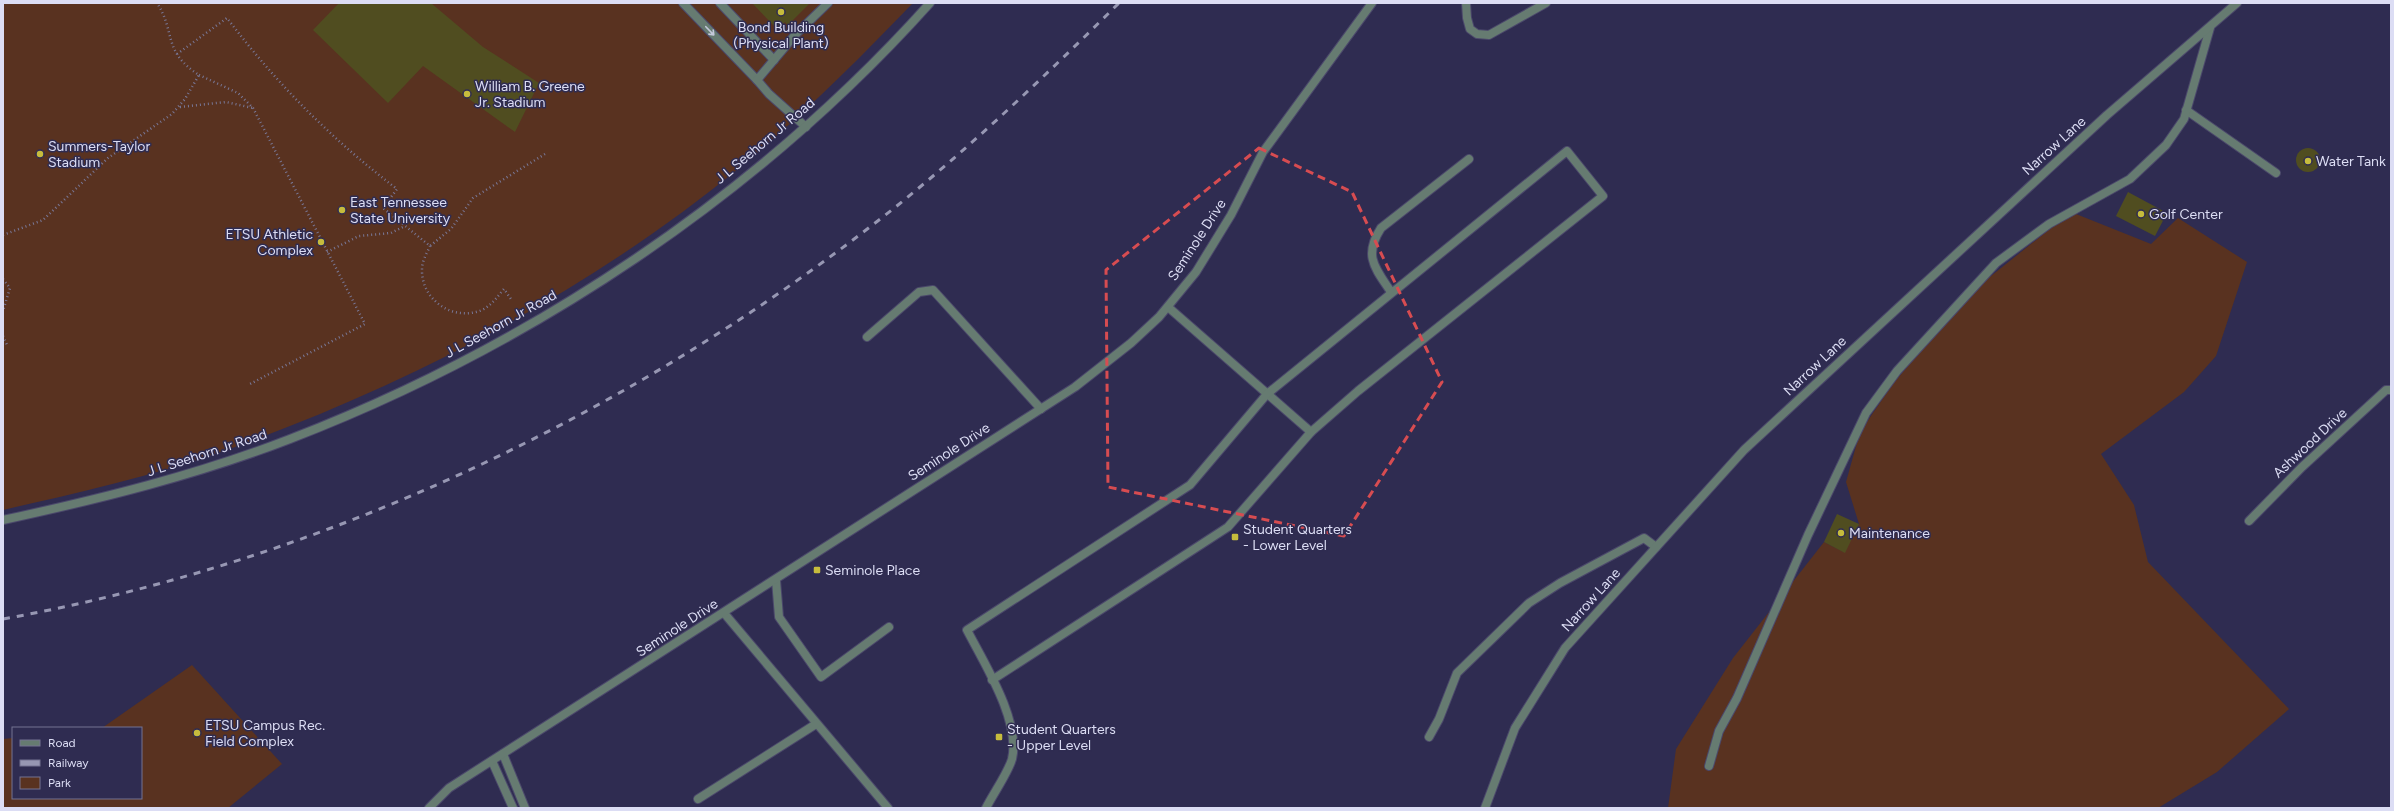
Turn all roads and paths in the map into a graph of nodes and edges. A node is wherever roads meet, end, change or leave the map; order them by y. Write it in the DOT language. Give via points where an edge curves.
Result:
graph roads {
  1 [pos="158,3"];
  2 [pos="683,3"];
  3 [pos="720,3"];
  4 [pos="828,3"];
  5 [pos="930,3"];
  6 [pos="1372,3"];
  7 [pos="1466,3"];
  8 [pos="1546,3"];
  9 [pos="2237,3"];
  10 [pos="2210,28"];
  11 [pos="177,54"];
  12 [pos="774,60"];
  13 [pos="199,75"];
  14 [pos="757,80"];
  15 [pos="179,107"];
  16 [pos="254,108"];
  17 [pos="2186,110"];
  18 [pos="806,127"];
  19 [pos="545,154"];
  20 [pos="1469,159"];
  21 [pos="2276,173"];
  22 [pos="405,226"];
  23 [pos="3,235"];
  24 [pos="430,246"];
  25 [pos="328,252"];
  26 [pos="3,279"];
  27 [pos="1392,292"];
  28 [pos="511,299"];
  29 [pos="1168,307"];
  30 [pos="3,311"];
  31 [pos="3,336"];
  32 [pos="867,337"];
  33 [pos="7,345"];
  34 [pos="250,384"];
  35 [pos="2391,390"];
  36 [pos="1267,394"];
  37 [pos="1041,409"];
  38 [pos="1311,432"];
  39 [pos="3,520"];
  40 [pos="2249,521"];
  41 [pos="1656,547"];
  42 [pos="776,580"];
  43 [pos="724,613"];
  44 [pos="889,627"];
  45 [pos="992,680"];
  46 [pos="816,724"];
  47 [pos="1429,737"];
  48 [pos="503,754"];
  49 [pos="492,761"];
  50 [pos="1709,766"];
  51 [pos="698,799"];
  52 [pos="429,808"];
  53 [pos="513,808"];
  54 [pos="525,808"];
  55 [pos="888,808"];
  56 [pos="986,808"];
  57 [pos="1485,808"];
  1 -- 11 [label="path"];
  2 -- 14 [label="street, one-way"];
  3 -- 12 [label="street"];
  4 -- 12 [label="street"];
  5 -- 18 [label="street, J L Seehorn Jr Road"];
  6 -- 29 [label="street, Seminole Drive" via="1263,152 1210,250"];
  7 -- 8 [label="street" via="1466,18 1470,29 1477,34 1489,35"];
  9 -- 10 [label="street, Narrow Lane"];
  10 -- 17 [label="street"];
  10 -- 41 [label="street, Narrow Lane" via="2107,115 1771,424"];
  11 -- 13 [label="path"];
  11 -- 22 [label="path" via="227,18 299,104 341,144 397,189 383,208"];
  12 -- 14 [label="street"];
  13 -- 15 [label="path"];
  13 -- 16 [label="path" via="238,93"];
  14 -- 18 [label="street"];
  15 -- 16 [label="path" via="226,102"];
  15 -- 23 [label="path" via="108,158 43,220"];
  16 -- 25 [label="path"];
  17 -- 21 [label="street"];
  17 -- 50 [label="street" via="2184,118 2166,145 2130,179 2049,224 1996,263 1897,371 1870,407 1808,535 1737,698 1719,732"];
  18 -- 39 [label="street, J L Seehorn Jr Road" via="640,255 531,324 421,382 290,439 222,463 106,498"];
  19 -- 24 [label="path" via="473,198 451,230"];
  20 -- 27 [label="street" via="1381,228 1373,240 1372,259 1375,269"];
  22 -- 24 [label="path"];
  22 -- 25 [label="path" via="391,233 359,236"];
  24 -- 28 [label="path" via="423,263 423,283 429,295 440,306 456,312 475,312 492,303 504,289"];
  25 -- 34 [label="path" via="364,324"];
  26 -- 30 [label="path" via="10,288"];
  27 -- 36 [label="street"];
  27 -- 38 [label="street" via="1567,151 1603,196 1358,390"];
  29 -- 36 [label="street"];
  29 -- 37 [label="street, Seminole Drive" via="1104,365"];
  31 -- 33 [label="path"];
  32 -- 37 [label="street" via="919,292 933,290"];
  35 -- 40 [label="street, Ashwood Drive" via="2386,390 2302,467"];
  36 -- 38 [label="street"];
  36 -- 45 [label="street" via="1190,485 967,630"];
  37 -- 42 [label="street, Seminole Drive"];
  38 -- 45 [label="street" via="1228,527"];
  41 -- 47 [label="street" via="1644,538 1529,602 1457,673 1440,719"];
  41 -- 57 [label="street, Narrow Lane" via="1566,648 1515,728"];
  42 -- 43 [label="street, Seminole Drive"];
  42 -- 44 [label="street" via="779,617 821,678"];
  43 -- 46 [label="street"];
  43 -- 48 [label="street, Seminole Drive"];
  45 -- 56 [label="street" via="1013,739 1012,760"];
  46 -- 51 [label="street"];
  46 -- 55 [label="street"];
  48 -- 49 [label="street, Seminole Drive"];
  48 -- 54 [label="street"];
  49 -- 52 [label="street, Seminole Drive" via="449,788"];
  49 -- 53 [label="street"];
}
